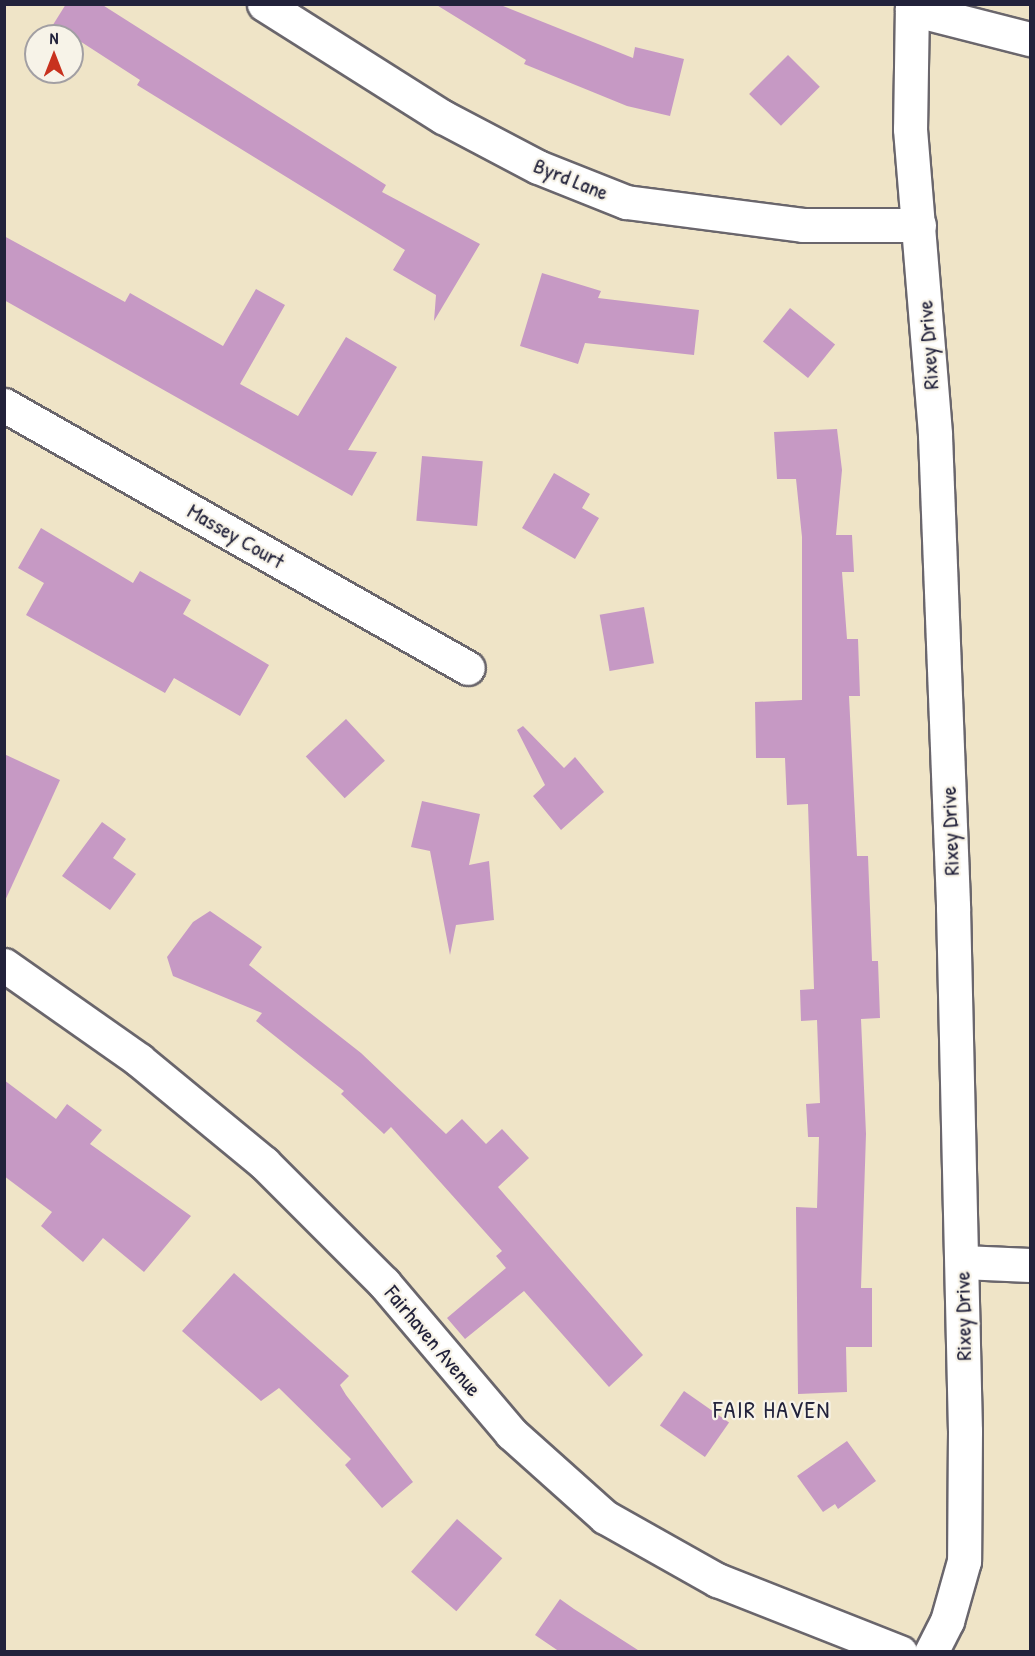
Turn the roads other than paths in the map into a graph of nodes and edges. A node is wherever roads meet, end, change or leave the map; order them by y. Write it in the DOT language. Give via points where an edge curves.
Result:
graph roads {
  1 [pos="264,4"];
  2 [pos="912,7"];
  3 [pos="1030,39"];
  4 [pos="919,225"];
  5 [pos="4,405"];
  6 [pos="468,668"];
  7 [pos="4,965"];
  8 [pos="962,1262"];
  9 [pos="1030,1265"];
  10 [pos="900,1652"];
  11 [pos="931,1652"];
  1 -- 4 [label="street, Byrd Lane" via="443,117 538,167 626,202 803,225"];
  2 -- 3 [label="street"];
  2 -- 4 [label="street, Rixey Drive" via="910,129"];
  4 -- 8 [label="street, Rixey Drive" via="935,435"];
  5 -- 6 [label="street, Massey Court"];
  7 -- 10 [label="street, Fairhaven Avenue" via="139,1060 264,1163 384,1283 511,1433 605,1517 717,1580"];
  8 -- 9 [label="street"];
  8 -- 11 [label="street, Rixey Drive" via="964,1562 947,1621"];
}
